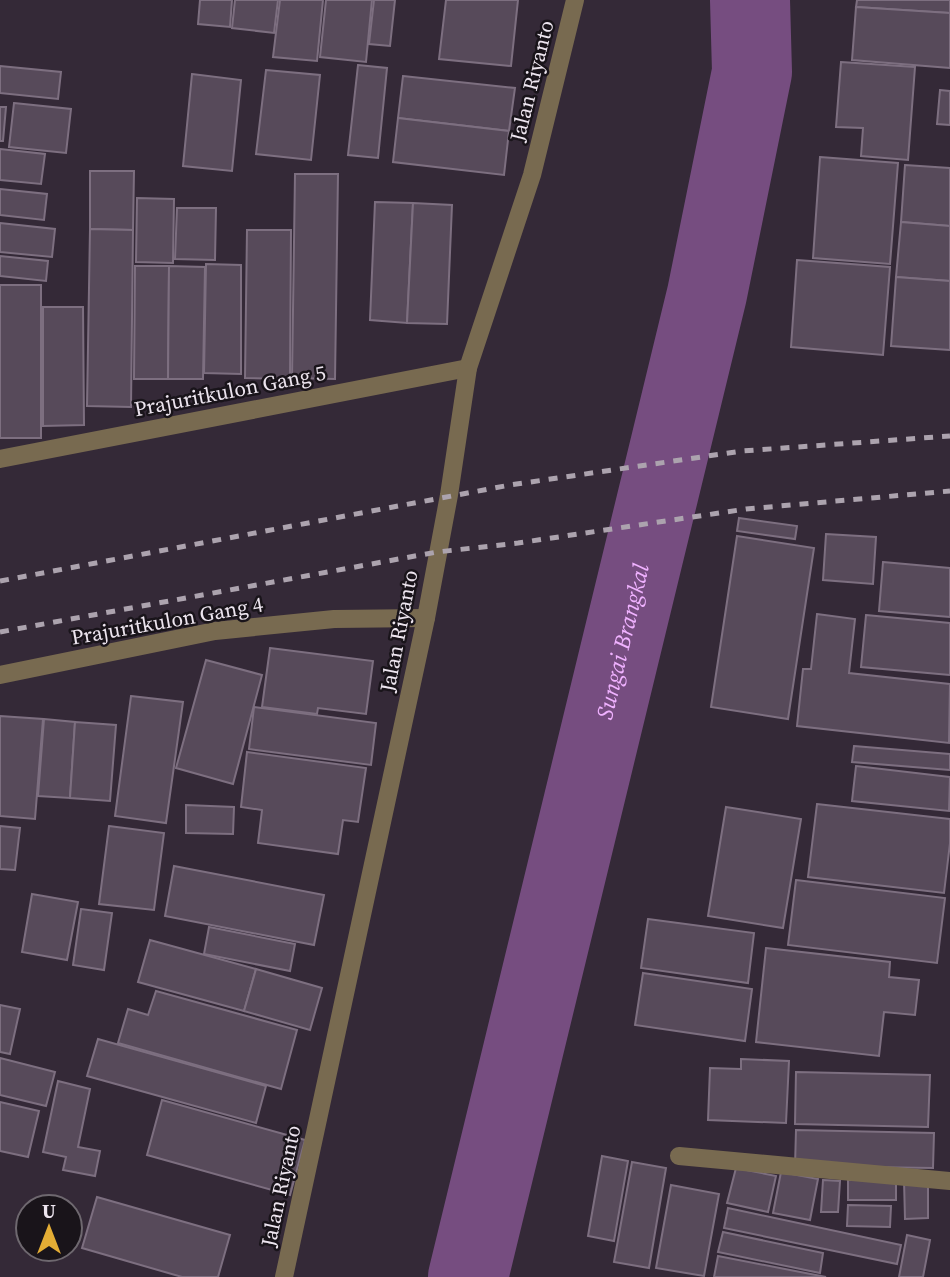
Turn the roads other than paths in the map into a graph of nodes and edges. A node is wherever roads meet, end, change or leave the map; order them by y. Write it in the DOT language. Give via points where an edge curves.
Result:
graph roads {
  1 [pos="575,0"];
  2 [pos="468,368"];
  3 [pos="0,459"];
  4 [pos="426,618"];
  5 [pos="0,675"];
  6 [pos="679,1156"];
  7 [pos="950,1181"];
  8 [pos="284,1277"];
  1 -- 2 [label="street, Jalan Riyanto" via="532,175"];
  2 -- 3 [label="street, Prajuritkulon Gang 5"];
  2 -- 4 [label="street, Jalan Riyanto"];
  4 -- 5 [label="street, Prajuritkulon Gang 4" via="334,619 215,631"];
  4 -- 8 [label="street, Jalan Riyanto"];
  6 -- 7 [label="street"];
}
